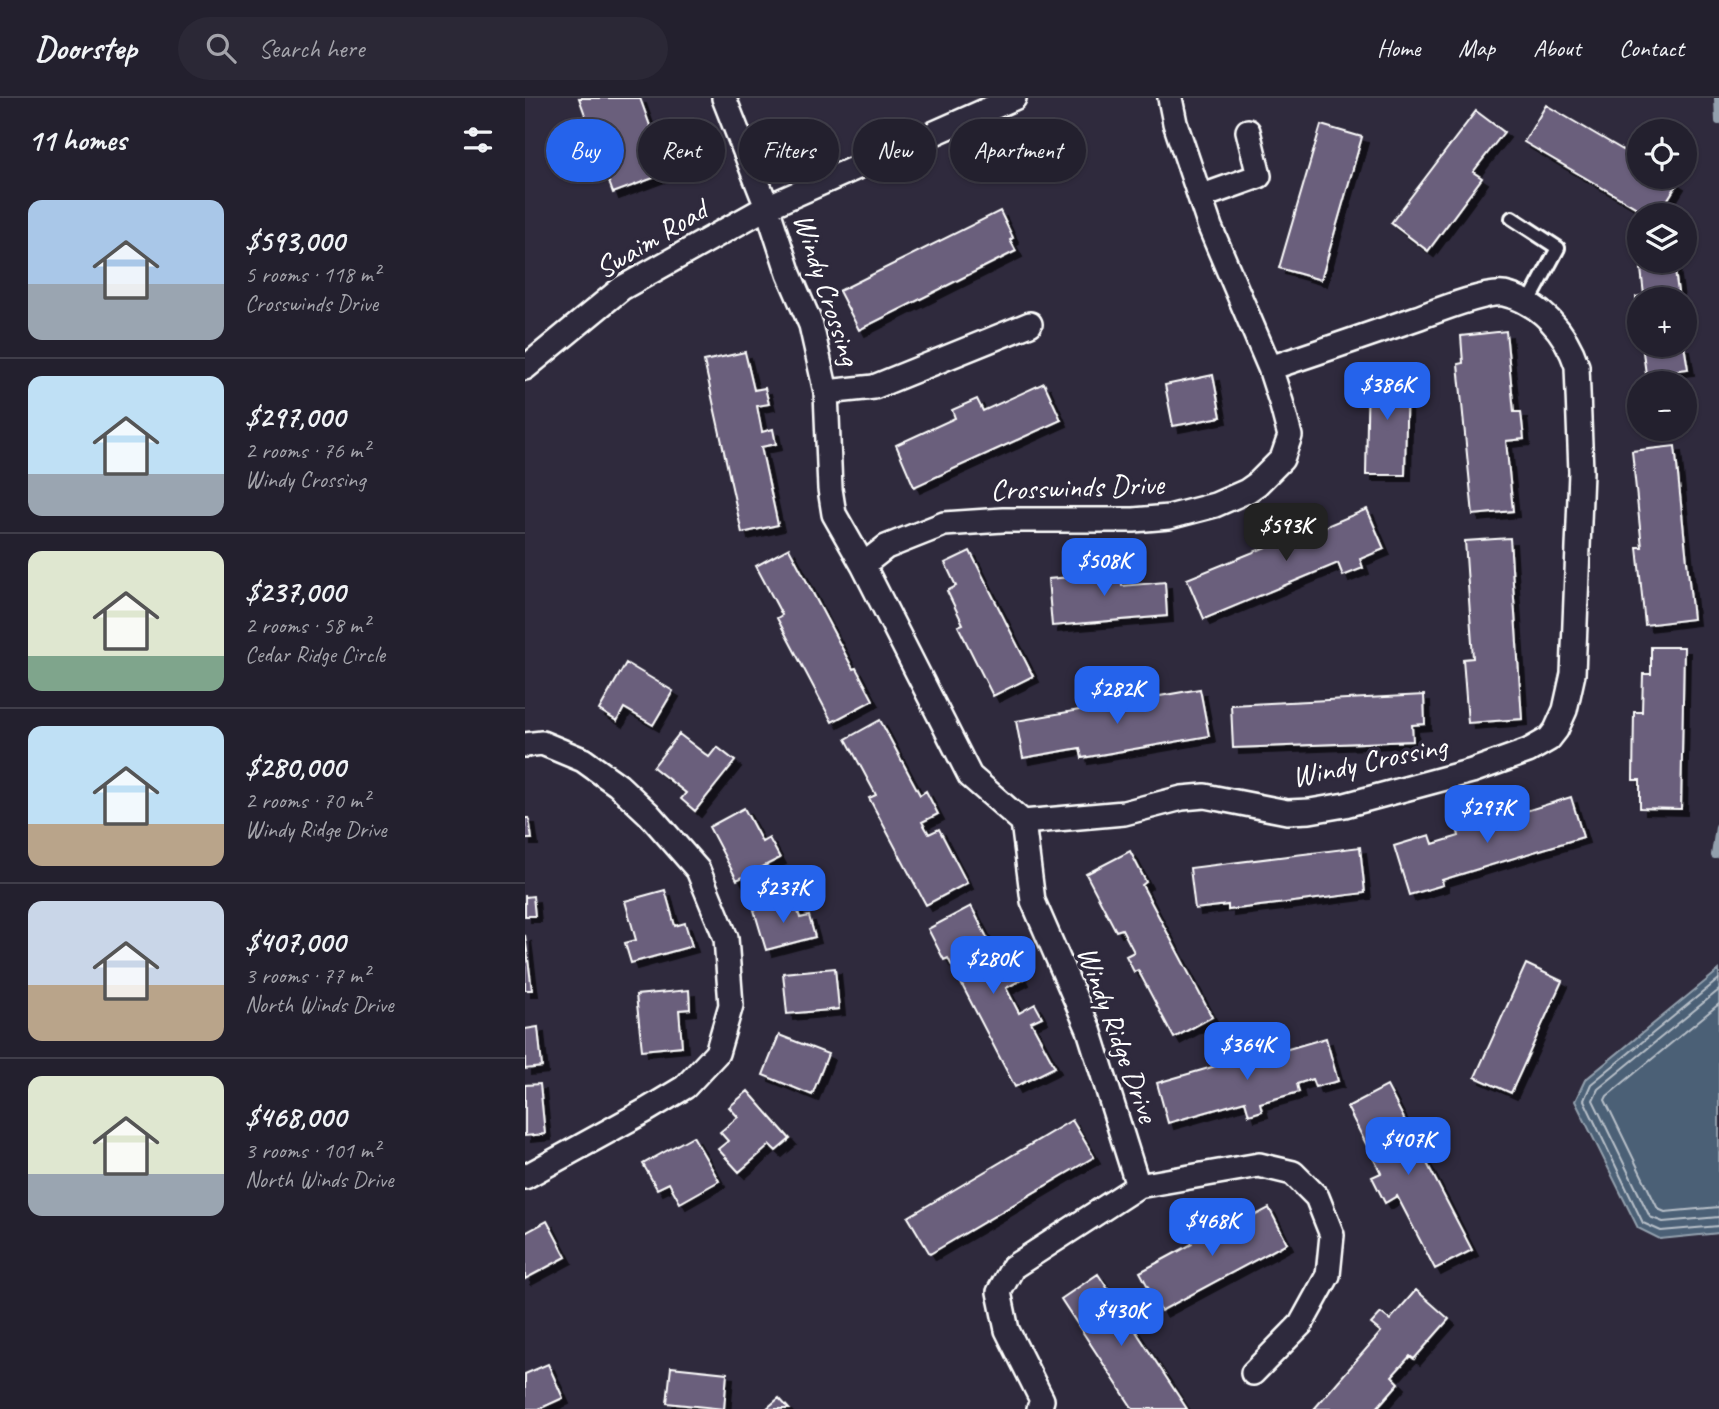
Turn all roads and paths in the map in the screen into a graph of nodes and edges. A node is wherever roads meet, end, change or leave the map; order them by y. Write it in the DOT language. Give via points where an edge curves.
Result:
graph roads {
  1 [pos="724,98"];
  2 [pos="1014,98"];
  3 [pos="1170,98"];
  4 [pos="1248,131"];
  5 [pos="1200,197"];
  6 [pos="767,207"];
  7 [pos="1512,218"];
  8 [pos="1528,304"];
  9 [pos="1030,324"];
  10 [pos="525,368"];
  11 [pos="1269,368"];
  12 [pos="827,392"];
  13 [pos="863,565"];
  14 [pos="525,746"];
  15 [pos="1023,822"];
  16 [pos="525,1177"];
  17 [pos="1138,1186"];
  18 [pos="1254,1373"];
  19 [pos="1039,1409"];
  1 -- 6 [label="street, Windy Crossing"];
  2 -- 6 [label="street, Swaim Road"];
  3 -- 5 [label="street, Crosswinds Drive"];
  4 -- 5 [label="street" via="1259,176"];
  5 -- 11 [label="street, Crosswinds Drive"];
  6 -- 10 [label="street, Swaim Road" via="622,288"];
  6 -- 12 [label="street, Windy Crossing" via="811,326"];
  7 -- 8 [label="lane" via="1558,248"];
  8 -- 11 [label="street, Windy Crossing" via="1492,294"];
  8 -- 15 [label="street, Windy Crossing" via="1546,315 1561,333 1577,366 1581,472 1573,674 1565,710 1549,739 1472,771 1310,811 1287,812 1205,796 1124,813"];
  9 -- 12 [label="street" via="874,387"];
  11 -- 13 [label="street, Crosswinds Drive" via="1290,436 1282,458 1247,491 1169,517 944,524 886,547"];
  12 -- 13 [label="street, Windy Crossing" via="829,489 834,514"];
  13 -- 15 [label="street, Windy Crossing" via="970,776"];
  14 -- 16 [label="street" via="542,743 583,760 618,785 698,870 726,938 731,1005 717,1053 685,1087"];
  15 -- 17 [label="street, Windy Ridge Drive" via="1033,901 1089,1030"];
  17 -- 18 [label="street" via="1259,1165 1293,1173 1317,1197 1332,1235 1328,1275 1301,1324"];
  17 -- 19 [label="street" via="1013,1266 999,1292 1007,1330 1042,1400"];
}
